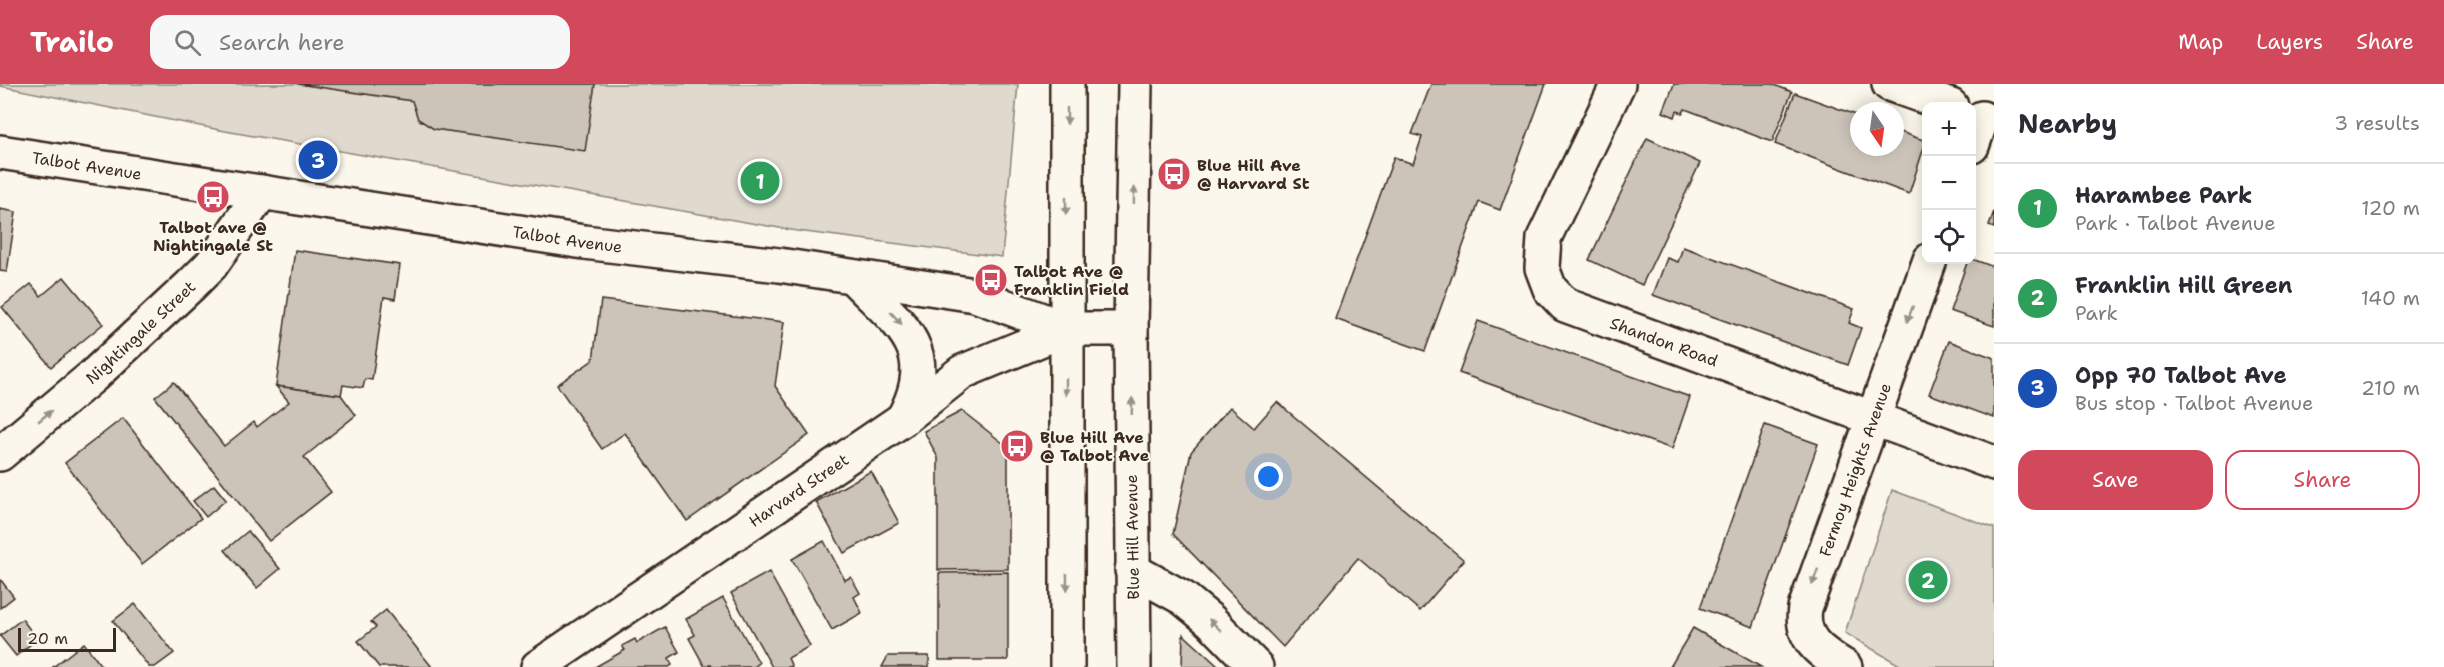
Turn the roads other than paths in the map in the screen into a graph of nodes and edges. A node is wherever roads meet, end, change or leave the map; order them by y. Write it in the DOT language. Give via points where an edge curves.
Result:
graph roads {
  1 [pos="1067,84"];
  2 [pos="1136,84"];
  3 [pos="1618,84"];
  4 [pos="1889,84"];
  5 [pos="1940,102"];
  6 [pos="0,152"];
  7 [pos="262,192"];
  8 [pos="1929,264"];
  9 [pos="854,278"];
  10 [pos="1066,329"];
  11 [pos="1131,329"];
  12 [pos="903,418"];
  13 [pos="1873,418"];
  14 [pos="0,454"];
  15 [pos="1994,463"];
  16 [pos="1132,570"];
  17 [pos="538,667"];
  18 [pos="1067,667"];
  19 [pos="1134,667"];
  20 [pos="1256,667"];
  21 [pos="1845,667"];
  1 -- 10 [label="main road, one-way"];
  11 -- 2 [label="main road, Blue Hill Avenue, one-way"];
  3 -- 13 [label="main road, Shandon Road" via="1544,238 1542,268 1550,289 1565,305 1588,315"];
  4 -- 5 [label="main road"];
  6 -- 7 [label="main road, Talbot Avenue"];
  7 -- 9 [label="main road, Talbot Avenue" via="584,242"];
  14 -- 7 [label="main road, Nightingale Street, one-way" via="93,376 191,285 211,265"];
  8 -- 13 [label="main road, Fermoy Heights Avenue, one-way"];
  9 -- 10 [label="main road, Talbot Avenue" via="975,295"];
  9 -- 12 [label="main road, one-way" via="907,331 915,351 914,398"];
  10 -- 11 [label="main road, Talbot Avenue"];
  10 -- 12 [label="main road, Harvard Street" via="962,372"];
  10 -- 18 [label="main road, one-way"];
  16 -- 11 [label="main road, Blue Hill Avenue, one-way"];
  12 -- 17 [label="main road, Harvard Street"];
  13 -- 15 [label="main road, Shandon Road"];
  13 -- 21 [label="main road, Fermoy Heights Avenue, one-way" via="1803,619 1814,646"];
  16 -- 19 [label="main road, Blue Hill Avenue"];
  20 -- 16 [label="main road, one-way" via="1183,598"];
}
